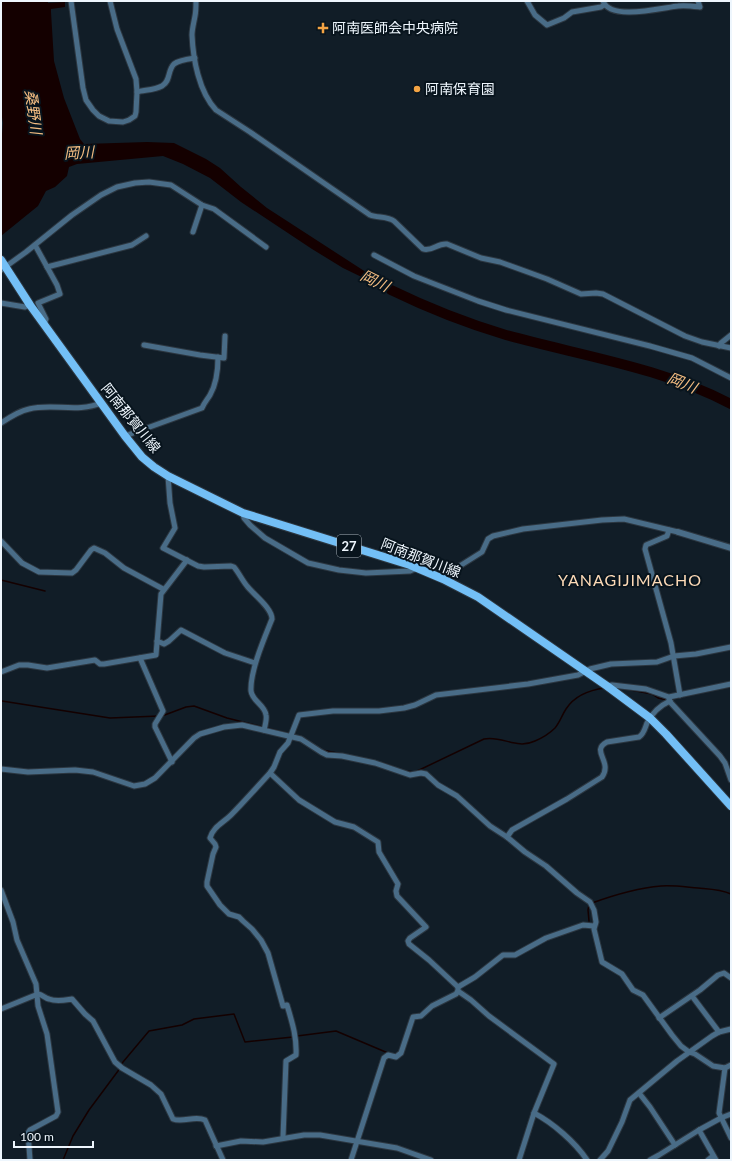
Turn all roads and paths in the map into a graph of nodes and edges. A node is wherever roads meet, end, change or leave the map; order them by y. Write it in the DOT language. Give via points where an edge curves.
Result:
graph roads {
  1 [pos="71,1"];
  2 [pos="110,1"];
  3 [pos="196,1"];
  4 [pos="528,1"];
  5 [pos="698,1"];
  6 [pos="604,3"];
  7 [pos="195,58"];
  8 [pos="137,92"];
  9 [pos="202,205"];
  10 [pos="194,232"];
  11 [pos="146,236"];
  12 [pos="34,245"];
  13 [pos="266,247"];
  14 [pos="374,255"];
  15 [pos="3,266"];
  16 [pos="47,267"];
  17 [pos="1,303"];
  18 [pos="30,305"];
  19 [pos="44,324"];
  20 [pos="731,335"];
  21 [pos="225,336"];
  22 [pos="144,345"];
  23 [pos="719,346"];
  24 [pos="731,348"];
  25 [pos="218,357"];
  26 [pos="731,378"];
  27 [pos="101,403"];
  28 [pos="1,423"];
  29 [pos="125,436"];
  30 [pos="168,476"];
  31 [pos="243,513"];
  32 [pos="669,530"];
  33 [pos="678,532"];
  34 [pos="1,541"];
  35 [pos="731,548"];
  36 [pos="187,560"];
  37 [pos="417,568"];
  38 [pos="443,579"];
  39 [pos="163,590"];
  40 [pos="157,641"];
  41 [pos="731,647"];
  42 [pos="674,656"];
  43 [pos="140,658"];
  44 [pos="255,663"];
  45 [pos="585,671"];
  46 [pos="1,672"];
  47 [pos="731,684"];
  48 [pos="607,686"];
  49 [pos="680,695"];
  50 [pos="669,699"];
  51 [pos="650,718"];
  52 [pos="264,728"];
  53 [pos="290,735"];
  54 [pos="172,762"];
  55 [pos="1,769"];
  56 [pos="270,773"];
  57 [pos="731,780"];
  58 [pos="731,806"];
  59 [pos="507,836"];
  60 [pos="1,890"];
  61 [pos="594,926"];
  62 [pos="731,978"];
  63 [pos="458,989"];
  64 [pos="38,994"];
  65 [pos="692,996"];
  66 [pos="1,1009"];
  67 [pos="659,1018"];
  68 [pos="731,1029"];
  69 [pos="719,1032"];
  70 [pos="690,1052"];
  71 [pos="731,1065"];
  72 [pos="726,1068"];
  73 [pos="639,1093"];
  74 [pos="534,1113"];
  75 [pos="731,1114"];
  76 [pos="721,1118"];
  77 [pos="699,1130"];
  78 [pos="284,1137"];
  79 [pos="731,1138"];
  80 [pos="358,1141"];
  81 [pos="675,1145"];
  82 [pos="216,1146"];
  83 [pos="715,1158"];
  84 [pos="30,1160"];
  85 [pos="223,1160"];
  86 [pos="351,1160"];
  87 [pos="431,1160"];
  88 [pos="519,1160"];
  89 [pos="587,1160"];
  90 [pos="601,1160"];
  91 [pos="650,1160"];
  92 [pos="708,1160"];
  1 -- 8 [label="street" via="83,88 92,110 108,121 129,120 135,116"];
  2 -- 8 [label="street" via="117,29 136,79"];
  3 -- 7 [label="street" via="192,33"];
  4 -- 6 [label="street" via="535,15 547,26 572,12 601,7"];
  5 -- 6 [label="street" via="700,7 679,6 640,12 616,11"];
  7 -- 8 [label="street" via="173,65 163,86"];
  7 -- 23 [label="street" via="200,82 215,109 370,215 394,221 423,249 430,250 447,244 481,258 547,278 581,294 603,294 685,336"];
  9 -- 10 [label="street"];
  9 -- 12 [label="street" via="171,185 149,182 117,187 72,215"];
  9 -- 13 [label="street" via="214,209"];
  11 -- 16 [label="street" via="132,245"];
  12 -- 15 [label="street"];
  12 -- 16 [label="street"];
  14 -- 26 [label="street" via="414,276 478,301 685,356"];
  15 -- 18 [label="main road, 阿南那賀川線 / 27"];
  16 -- 19 [label="street" via="60,294 38,303 46,319"];
  17 -- 18 [label="street"];
  18 -- 19 [label="main road, 阿南那賀川線 / 27"];
  19 -- 27 [label="main road, 阿南那賀川線 / 27"];
  20 -- 23 [label="street"];
  21 -- 25 [label="street" via="225,356"];
  22 -- 25 [label="street"];
  23 -- 24 [label="street"];
  25 -- 29 [label="street" via="218,371 213,389 202,408"];
  27 -- 28 [label="street" via="89,407 29,409"];
  27 -- 29 [label="main road, 阿南那賀川線 / 27"];
  29 -- 30 [label="main road, 阿南那賀川線 / 27" via="142,457"];
  30 -- 31 [label="main road, 阿南那賀川線 / 27"];
  30 -- 36 [label="street" via="175,528 163,548"];
  31 -- 37 [label="main road, 阿南那賀川線 / 27"];
  31 -- 37 [label="street" via="250,525 265,538 308,564 366,573 410,571"];
  32 -- 33 [label="street"];
  32 -- 38 [label="street" via="624,519 523,529 494,536 488,540 482,552"];
  32 -- 42 [label="street" via="668,536 646,545 646,548"];
  33 -- 35 [label="street"];
  34 -- 39 [label="street" via="22,563 39,572 72,573 94,548"];
  36 -- 39 [label="street"];
  36 -- 44 [label="street" via="204,567 234,567 272,616"];
  37 -- 38 [label="main road, 阿南那賀川線 / 27"];
  38 -- 45 [label="main road, 阿南那賀川線 / 27" via="478,597"];
  39 -- 40 [label="street" via="160,594"];
  40 -- 43 [label="street" via="156,655"];
  40 -- 44 [label="street" via="164,644 181,630 226,654"];
  41 -- 42 [label="street"];
  42 -- 45 [label="street" via="657,662 610,664"];
  42 -- 49 [label="street"];
  43 -- 46 [label="street" via="104,664 95,660 47,668 19,665"];
  43 -- 54 [label="street" via="163,711 155,727"];
  44 -- 52 [label="street" via="251,690 252,696 266,715"];
  45 -- 48 [label="main road, 阿南那賀川線 / 27"];
  45 -- 53 [label="street" via="578,675 528,684 436,695 404,708 302,714 299,715"];
  47 -- 49 [label="street"];
  48 -- 50 [label="street" via="646,689"];
  48 -- 51 [label="main road, 阿南那賀川線 / 27"];
  49 -- 50 [label="street"];
  50 -- 51 [label="street"];
  50 -- 57 [label="street" via="725,763"];
  51 -- 58 [label="main road, 阿南那賀川線 / 27"];
  51 -- 59 [label="street" via="639,737 602,744 600,751 606,767 602,777 512,830"];
  52 -- 53 [label="street"];
  52 -- 54 [label="street" via="233,724 200,734"];
  53 -- 56 [label="street"];
  53 -- 59 [label="street" via="327,755 375,763 410,774 426,774 438,785 457,796 490,826"];
  54 -- 55 [label="street" via="146,784 134,786 93,772 28,772"];
  56 -- 63 [label="street" via="299,800 335,822 354,828 378,842 379,852 398,884 397,896 426,927 410,938 409,944"];
  56 -- 78 [label="street" via="211,834 210,838 216,847 207,886 220,905 229,914 239,917 260,940 268,953 283,1006 287,1005 295,1035 296,1055 286,1061"];
  59 -- 61 [label="street" via="590,902 594,910"];
  60 -- 64 [label="street"];
  61 -- 63 [label="street" via="582,924 546,938 515,955 503,955"];
  61 -- 67 [label="street" via="602,962 622,974 633,990 643,995"];
  62 -- 65 [label="street" via="721,973"];
  63 -- 74 [label="street" via="489,1016 554,1064"];
  63 -- 80 [label="street" via="456,994 432,1006 421,1016 413,1018 400,1053 396,1057 388,1055 384,1058"];
  64 -- 66 [label="street"];
  64 -- 82 [label="street" via="56,1001 72,999 93,1021 118,1065 161,1094 173,1119 205,1120"];
  64 -- 84 [label="street" via="38,1006 47,1034 58,1112 56,1116 28,1133"];
  65 -- 67 [label="street"];
  65 -- 69 [label="street"];
  67 -- 70 [label="street" via="681,1046"];
  68 -- 69 [label="street"];
  69 -- 70 [label="street"];
  70 -- 72 [label="street" via="713,1066"];
  70 -- 73 [label="street"];
  71 -- 72 [label="street"];
  72 -- 76 [label="street" via="719,1113"];
  73 -- 81 [label="street"];
  73 -- 90 [label="street" via="630,1100 608,1151"];
  74 -- 88 [label="street"];
  74 -- 89 [label="street" via="574,1143"];
  75 -- 76 [label="street"];
  76 -- 77 [label="street"];
  76 -- 79 [label="street"];
  77 -- 81 [label="street"];
  77 -- 83 [label="street"];
  78 -- 80 [label="street" via="320,1135"];
  78 -- 82 [label="street" via="263,1142 242,1141"];
  80 -- 86 [label="street"];
  80 -- 87 [label="street" via="396,1148"];
  81 -- 91 [label="street"];
  82 -- 85 [label="street"];
  83 -- 92 [label="street"];
}
